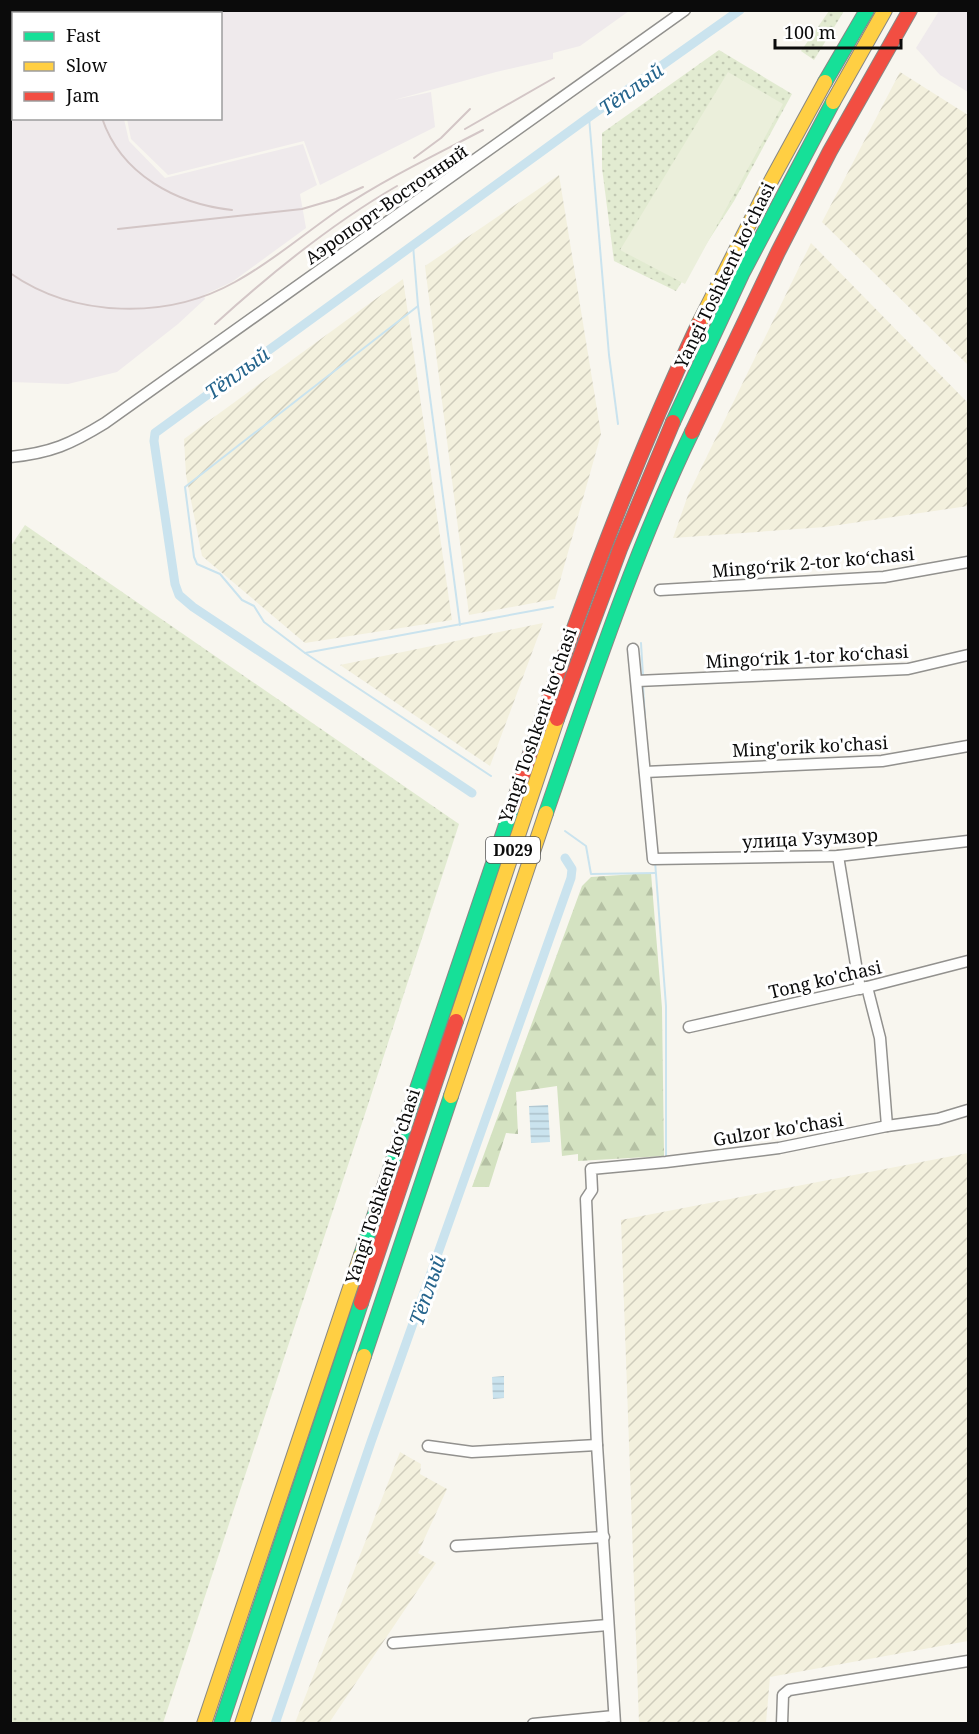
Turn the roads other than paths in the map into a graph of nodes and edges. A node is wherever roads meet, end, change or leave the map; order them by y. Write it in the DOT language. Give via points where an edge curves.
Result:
graph roads {
  1 [pos="685,10"];
  2 [pos="867,10"];
  3 [pos="885,10"];
  4 [pos="910,10"];
  5 [pos="10,457"];
  6 [pos="969,562"];
  7 [pos="660,590"];
  8 [pos="633,649"];
  9 [pos="969,655"];
  10 [pos="642,681"];
  11 [pos="969,746"];
  12 [pos="649,771"];
  13 [pos="969,841"];
  14 [pos="838,856"];
  15 [pos="969,961"];
  16 [pos="863,988"];
  17 [pos="689,1027"];
  18 [pos="969,1110"];
  19 [pos="887,1126"];
  20 [pos="597,1445"];
  21 [pos="428,1446"];
  22 [pos="604,1537"];
  23 [pos="456,1546"];
  24 [pos="608,1625"];
  25 [pos="393,1643"];
  26 [pos="969,1661"];
  27 [pos="615,1720"];
  28 [pos="204,1724"];
  29 [pos="221,1724"];
  30 [pos="242,1724"];
  31 [pos="533,1724"];
  32 [pos="782,1724"];
  1 -- 5 [label="street, Аэропорт-Восточный" via="105,423 71,443 35,455"];
  2 -- 28 [label="main road, Yangi Toshkent ko‘chasi / D029" via="725,271 657,417 600,556 545,707"];
  3 -- 29 [label="main road, Yangi Toshkent ko‘chasi / D029" via="805,153 722,316 590,626"];
  4 -- 30 [label="main road" via="830,151 757,294 678,460 634,567 523,881"];
  6 -- 7 [label="street, Mingo‘rik 2-tor ko‘chasi" via="884,577"];
  8 -- 10 [label="street"];
  9 -- 10 [label="street, Mingo‘rik 1-tor ko‘chasi" via="908,669"];
  10 -- 12 [label="street"];
  11 -- 12 [label="street, Ming'orik ko'chasi" via="882,761"];
  12 -- 14 [label="street, улица Узумзор" via="656,860"];
  13 -- 14 [label="street, улица Узумзор"];
  14 -- 16 [label="street"];
  15 -- 16 [label="street, Tong ko'chasi"];
  16 -- 17 [label="street, Tong ko'chasi"];
  16 -- 19 [label="street" via="880,1038"];
  18 -- 19 [label="street, Gulzor ko'chasi"];
  19 -- 20 [label="street, Gulzor ko'chasi" via="779,1148 591,1169 592,1190 586,1199"];
  20 -- 21 [label="street" via="472,1452"];
  20 -- 22 [label="street"];
  22 -- 23 [label="street"];
  22 -- 24 [label="street"];
  24 -- 25 [label="street"];
  24 -- 27 [label="street"];
  26 -- 32 [label="street" via="789,1690 783,1695"];
  27 -- 31 [label="street"];
}
